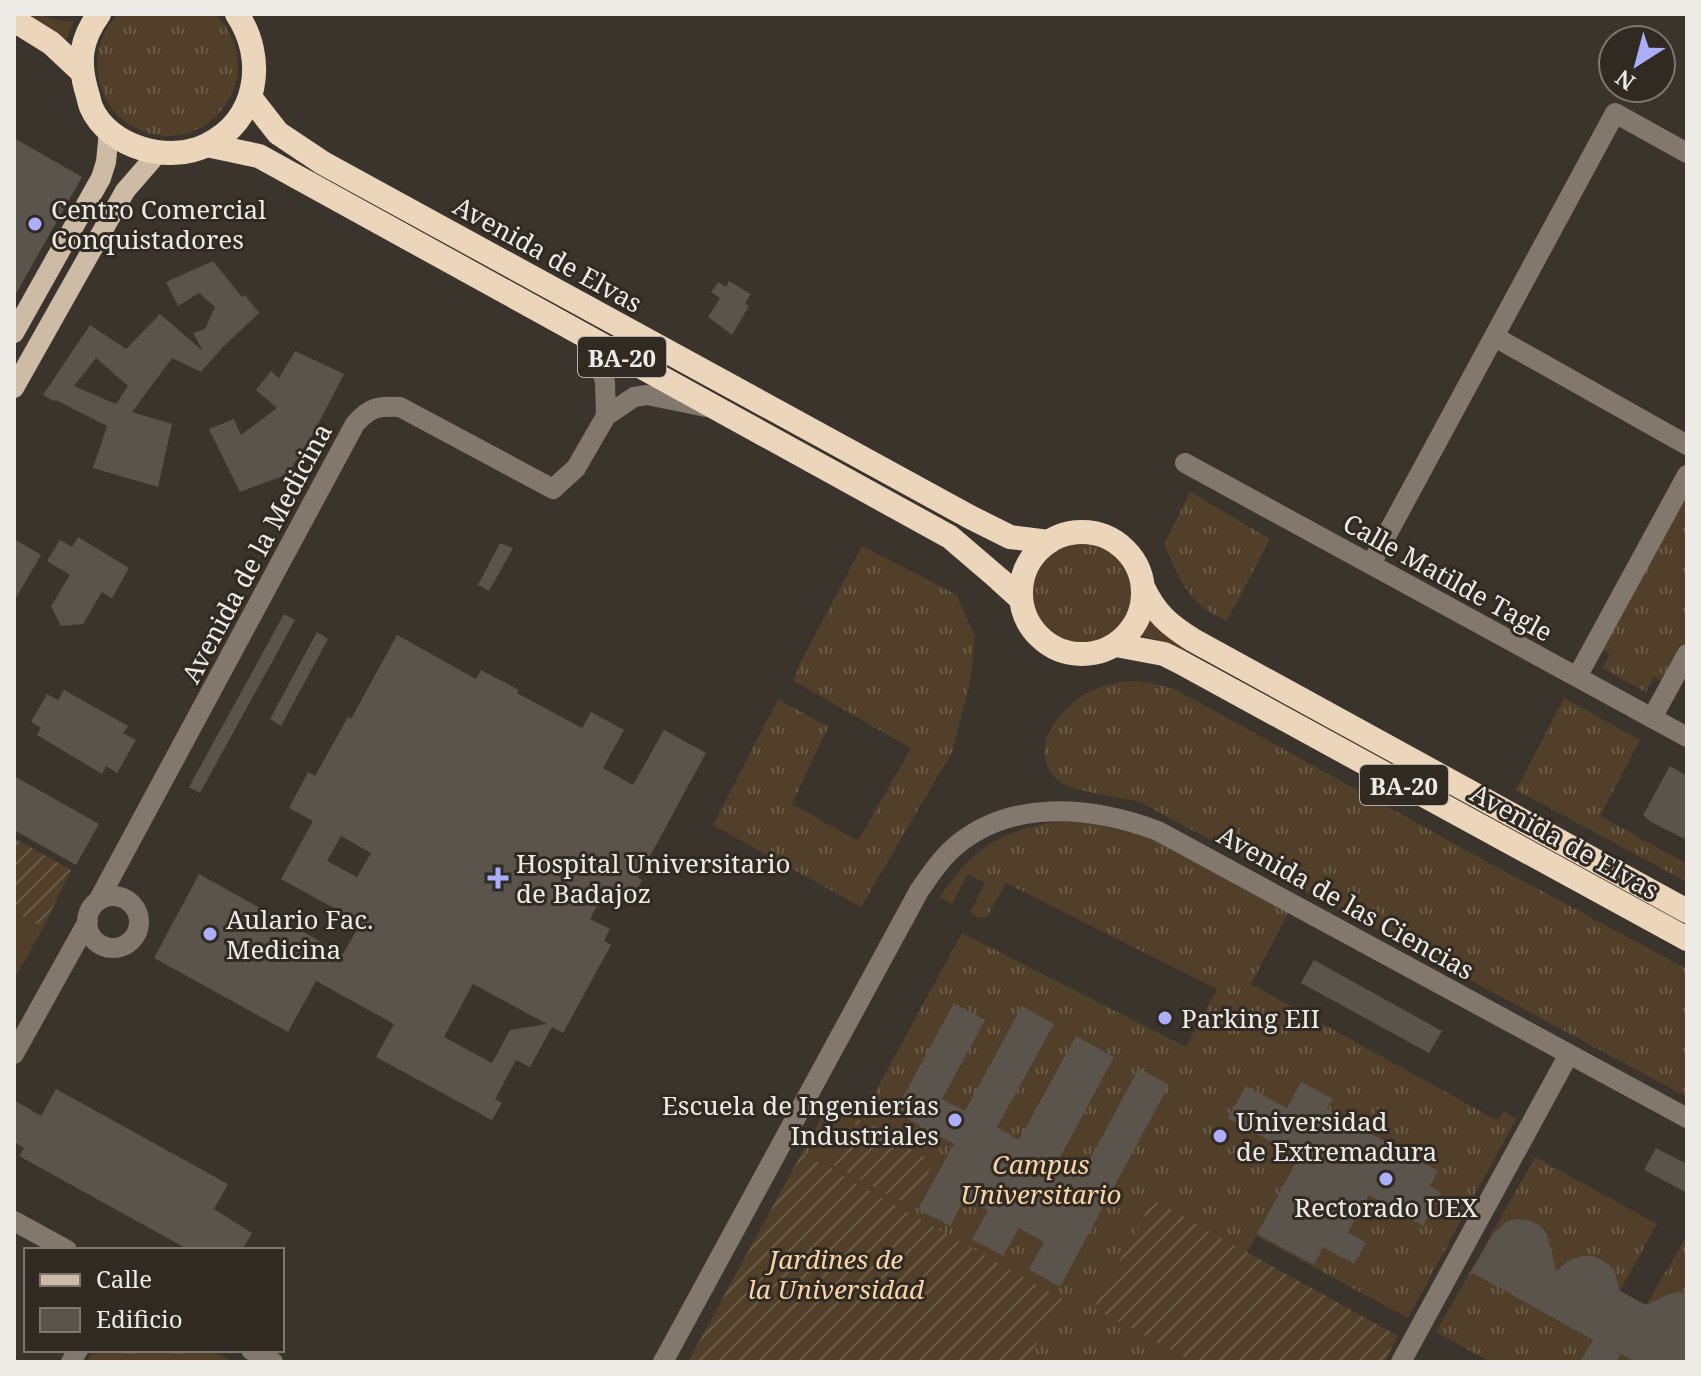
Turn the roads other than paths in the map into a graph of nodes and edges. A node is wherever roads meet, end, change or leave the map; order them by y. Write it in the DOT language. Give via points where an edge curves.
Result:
graph roads {
  1 [pos="99,14"];
  2 [pos="237,14"];
  3 [pos="14,20"];
  4 [pos="81,71"];
  5 [pos="250,97"];
  6 [pos="109,131"];
  7 [pos="207,145"];
  8 [pos="158,153"];
  9 [pos="1687,153"];
  10 [pos="14,333"];
  11 [pos="1495,337"];
  12 [pos="593,341"];
  13 [pos="14,388"];
  14 [pos="718,410"];
  15 [pos="606,416"];
  16 [pos="1687,445"];
  17 [pos="1185,463"];
  18 [pos="1687,475"];
  19 [pos="1049,542"];
  20 [pos="1371,564"];
  21 [pos="1143,587"];
  22 [pos="1021,599"];
  23 [pos="1116,645"];
  24 [pos="1687,654"];
  25 [pos="1577,677"];
  26 [pos="1652,718"];
  27 [pos="1687,737"];
  28 [pos="98,901"];
  29 [pos="1687,911"];
  30 [pos="88,921"];
  31 [pos="1687,939"];
  32 [pos="14,1054"];
  33 [pos="1569,1054"];
  34 [pos="1687,1118"];
  35 [pos="14,1221"];
  36 [pos="63,1248"];
  37 [pos="255,1352"];
  38 [pos="273,1362"];
  39 [pos="663,1362"];
  40 [pos="1401,1362"];
  1 -- 4 [label="highway" via="82,54"];
  2 -- 5 [label="highway, BA-20" via="256,60"];
  3 -- 4 [label="highway" via="51,43"];
  4 -- 6 [label="highway" via="92,109"];
  5 -- 7 [label="highway, BA-20" via="238,119"];
  5 -- 19 [label="highway, Avenida de Elvas / BA-20" via="278,133 323,163 970,517 1010,537"];
  6 -- 8 [label="highway, BA-20"];
  6 -- 10 [label="main road" via="101,178"];
  7 -- 8 [label="highway, BA-20"];
  7 -- 12 [label="highway, Avenida de Elvas / BA-20" via="259,156"];
  8 -- 13 [label="main road" via="125,191"];
  9 -- 11 [label="street" via="1615,113"];
  11 -- 16 [label="street"];
  11 -- 20 [label="street"];
  12 -- 14 [label="highway, Avenida de Elvas / BA-20"];
  12 -- 15 [label="street, Avenida de Elvas" via="605,382"];
  14 -- 15 [label="street, Avenida de Elvas" via="647,395 634,397"];
  14 -- 22 [label="highway, Avenida de Elvas / BA-20" via="950,537"];
  15 -- 28 [label="street, Avenida de la Medicina" via="576,468 553,489 400,407 366,412"];
  17 -- 20 [label="street, Calle Matilde Tagle"];
  18 -- 25 [label="street"];
  19 -- 21 [label="highway, BA-20" via="1071,533 1101,535 1130,556"];
  19 -- 22 [label="highway" via="1026,569"];
  20 -- 25 [label="street, Calle Matilde Tagle"];
  21 -- 23 [label="highway" via="1137,620"];
  21 -- 29 [label="highway, Avenida de Elvas / BA-20" via="1159,615 1193,640"];
  22 -- 23 [label="highway, BA-20" via="1031,627 1056,649 1089,654"];
  23 -- 31 [label="highway, Avenida de Elvas / BA-20" via="1180,662"];
  24 -- 26 [label="street"];
  25 -- 26 [label="street, Calle Matilde Tagle"];
  26 -- 27 [label="street, Calle Matilde Tagle"];
  28 -- 30 [label="street"];
  28 -- 30 [label="street" via="114,897 129,902 138,915 138,931 128,944 104,946 92,936"];
  30 -- 32 [label="street"];
  33 -- 34 [label="street, Avenida de las Ciencias"];
  33 -- 39 [label="street, Avenida de las Ciencias" via="1176,839 1103,814 1052,811 1010,818 962,840 919,891"];
  33 -- 40 [label="street"];
  35 -- 36 [label="street"];
  37 -- 38 [label="street"];
}
